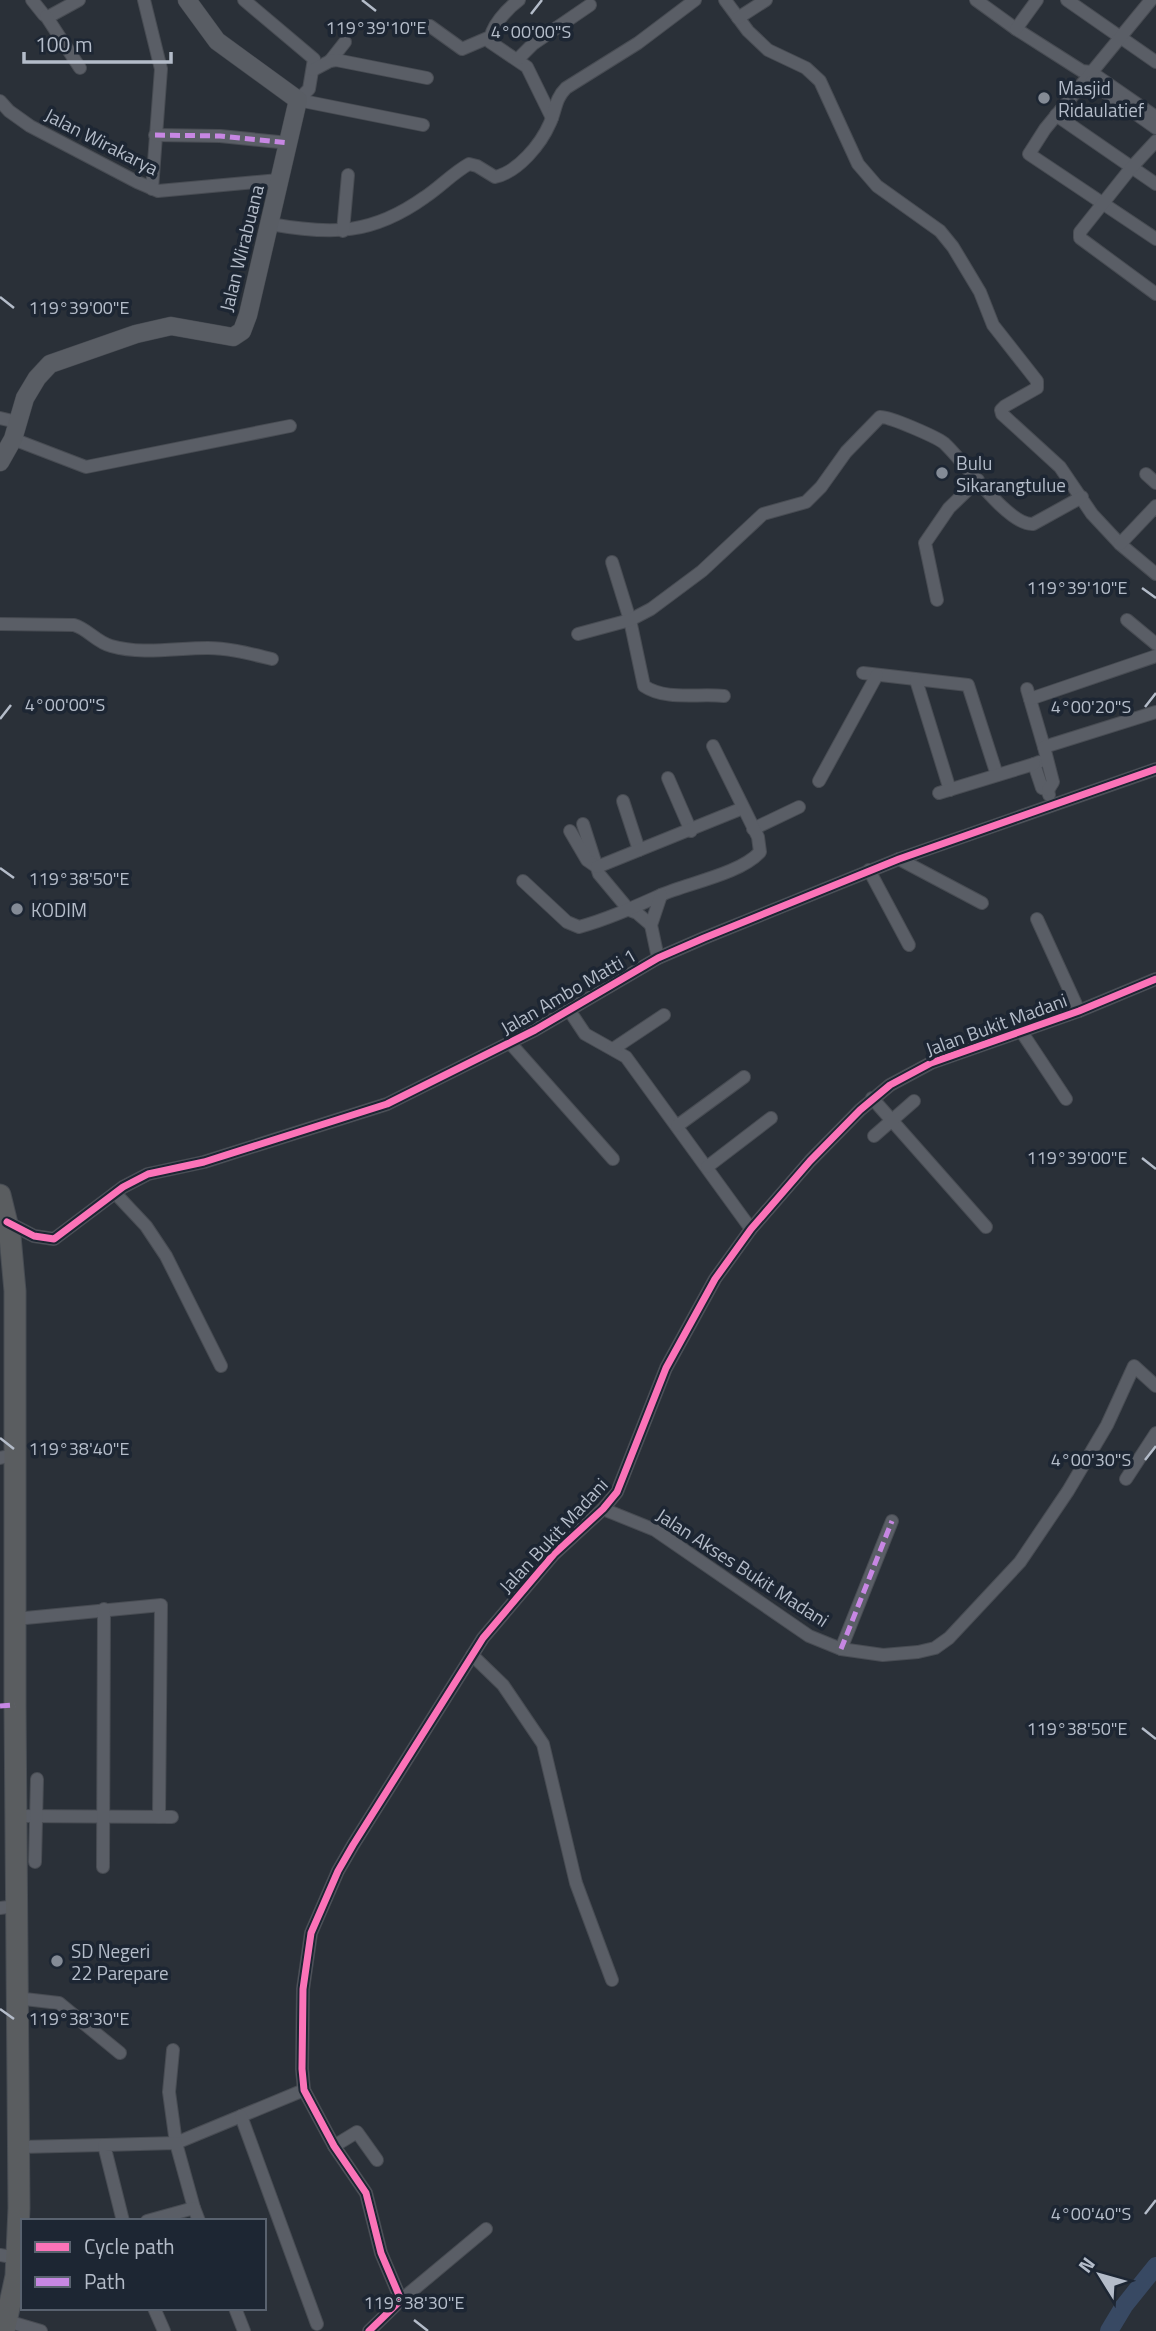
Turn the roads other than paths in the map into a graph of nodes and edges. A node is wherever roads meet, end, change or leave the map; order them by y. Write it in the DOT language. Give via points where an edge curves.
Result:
graph roads {
  1 [pos="32,0"];
  2 [pos="79,0"];
  3 [pos="144,0"];
  4 [pos="187,0"];
  5 [pos="244,0"];
  6 [pos="519,0"];
  7 [pos="695,0"];
  8 [pos="724,0"];
  9 [pos="765,0"];
  10 [pos="976,0"];
  11 [pos="1037,0"];
  12 [pos="1067,0"];
  13 [pos="1151,2"];
  14 [pos="590,5"];
  15 [pos="46,16"];
  16 [pos="738,18"];
  17 [pos="430,26"];
  18 [pos="1016,29"];
  19 [pos="489,37"];
  20 [pos="1119,37"];
  21 [pos="345,42"];
  22 [pos="518,59"];
  23 [pos="330,61"];
  24 [pos="1156,62"];
  25 [pos="80,68"];
  26 [pos="313,70"];
  27 [pos="1086,74"];
  28 [pos="427,78"];
  29 [pos="298,100"];
  30 [pos="1,104"];
  31 [pos="1056,116"];
  32 [pos="1156,117"];
  33 [pos="552,118"];
  34 [pos="423,125"];
  35 [pos="1156,128"];
  36 [pos="155,135"];
  37 [pos="1156,141"];
  38 [pos="289,143"];
  39 [pos="1131,168"];
  40 [pos="348,175"];
  41 [pos="279,180"];
  42 [pos="1156,184"];
  43 [pos="152,189"];
  44 [pos="1104,204"];
  45 [pos="270,224"];
  46 [pos="343,231"];
  47 [pos="1156,239"];
  48 [pos="1156,294"];
  49 [pos="10,426"];
  50 [pos="290,426"];
  51 [pos="0,462"];
  52 [pos="978,480"];
  53 [pos="1082,497"];
  54 [pos="1156,506"];
  55 [pos="1120,544"];
  56 [pos="612,562"];
  57 [pos="1156,574"];
  58 [pos="937,600"];
  59 [pos="630,620"];
  60 [pos="1127,620"];
  61 [pos="0,624"];
  62 [pos="578,634"];
  63 [pos="1156,644"];
  64 [pos="1156,656"];
  65 [pos="272,659"];
  66 [pos="863,673"];
  67 [pos="877,675"];
  68 [pos="916,680"];
  69 [pos="724,696"];
  70 [pos="1156,712"];
  71 [pos="713,746"];
  72 [pos="1046,753"];
  73 [pos="1034,764"];
  74 [pos="1156,769"];
  75 [pos="997,775"];
  76 [pos="668,778"];
  77 [pos="819,781"];
  78 [pos="1048,790"];
  79 [pos="623,801"];
  80 [pos="1053,805"];
  81 [pos="799,807"];
  82 [pos="743,808"];
  83 [pos="583,824"];
  84 [pos="753,829"];
  85 [pos="570,831"];
  86 [pos="691,831"];
  87 [pos="639,850"];
  88 [pos="899,859"];
  89 [pos="597,867"];
  90 [pos="869,870"];
  91 [pos="523,881"];
  92 [pos="661,895"];
  93 [pos="982,903"];
  94 [pos="629,910"];
  95 [pos="1037,919"];
  96 [pos="651,925"];
  97 [pos="909,945"];
  98 [pos="658,958"];
  99 [pos="1156,979"];
  100 [pos="569,1010"];
  101 [pos="1079,1011"];
  102 [pos="664,1015"];
  103 [pos="1021,1031"];
  104 [pos="510,1043"];
  105 [pos="613,1049"];
  106 [pos="744,1077"];
  107 [pos="872,1098"];
  108 [pos="1066,1100"];
  109 [pos="914,1101"];
  110 [pos="771,1118"];
  111 [pos="892,1120"];
  112 [pos="677,1126"];
  113 [pos="874,1136"];
  114 [pos="613,1159"];
  115 [pos="707,1167"];
  116 [pos="115,1193"];
  117 [pos="0,1195"];
  118 [pos="7,1223"];
  119 [pos="986,1227"];
  120 [pos="751,1229"];
  121 [pos="221,1366"];
  122 [pos="1156,1386"];
  123 [pos="1156,1433"];
  124 [pos="7,1457"];
  125 [pos="1126,1479"];
  126 [pos="603,1509"];
  127 [pos="892,1521"];
  128 [pos="8,1569"];
  129 [pos="104,1609"];
  130 [pos="15,1619"];
  131 [pos="841,1649"];
  132 [pos="472,1655"];
  133 [pos="7,1705"];
  134 [pos="37,1779"];
  135 [pos="15,1816"];
  136 [pos="37,1816"];
  137 [pos="104,1817"];
  138 [pos="35,1862"];
  139 [pos="103,1867"];
  140 [pos="8,1907"];
  141 [pos="612,1980"];
  142 [pos="16,1998"];
  143 [pos="173,2050"];
  144 [pos="120,2053"];
  145 [pos="304,2090"];
  146 [pos="241,2116"];
  147 [pos="176,2143"];
  148 [pos="104,2145"];
  149 [pos="334,2146"];
  150 [pos="19,2147"];
  151 [pos="377,2160"];
  152 [pos="196,2215"];
  153 [pos="122,2219"];
  154 [pos="163,2219"];
  155 [pos="21,2229"];
  156 [pos="486,2230"];
  157 [pos="9,2256"];
  158 [pos="401,2300"];
  159 [pos="155,2310"];
  160 [pos="236,2310"];
  161 [pos="317,2324"];
  162 [pos="6,2326"];
  163 [pos="41,2331"];
  164 [pos="164,2331"];
  165 [pos="244,2331"];
  166 [pos="369,2331"];
  1 -- 15 [label="street"];
  2 -- 15 [label="street"];
  3 -- 36 [label="street" via="161,69"];
  4 -- 29 [label="street" via="217,41"];
  5 -- 26 [label="street" via="312,56"];
  6 -- 19 [label="street"];
  7 -- 33 [label="street" via="638,43 570,84 558,96"];
  8 -- 16 [label="street"];
  9 -- 16 [label="street"];
  10 -- 18 [label="street"];
  11 -- 18 [label="street"];
  12 -- 20 [label="street"];
  13 -- 20 [label="street"];
  14 -- 22 [label="street"];
  15 -- 25 [label="street"];
  16 -- 53 [label="street" via="768,50 815,75 866,175 940,231 953,247 980,292 993,326 1037,381 1037,388 1004,405 1002,414 1060,467"];
  17 -- 19 [label="street" via="462,49"];
  18 -- 27 [label="street"];
  19 -- 22 [label="street"];
  20 -- 24 [label="street"];
  20 -- 27 [label="street"];
  21 -- 23 [label="street"];
  22 -- 33 [label="street" via="527,67"];
  23 -- 26 [label="street"];
  23 -- 28 [label="street"];
  26 -- 29 [label="street" via="309,89"];
  27 -- 31 [label="street"];
  27 -- 32 [label="street"];
  27 -- 35 [label="street"];
  29 -- 34 [label="street"];
  29 -- 38 [label="street, Jalan Wirabuana"];
  30 -- 43 [label="street, Jalan Wirakarya" via="30,126"];
  31 -- 39 [label="street"];
  31 -- 44 [label="street" via="1028,154"];
  33 -- 46 [label="street" via="509,173 495,177 469,164 387,219"];
  36 -- 38 [label="street"];
  36 -- 43 [label="street"];
  37 -- 39 [label="street"];
  38 -- 41 [label="street, Jalan Wirabuana"];
  39 -- 42 [label="street"];
  39 -- 44 [label="street"];
  40 -- 46 [label="street"];
  41 -- 43 [label="street, Jalan Wirakarya" via="177,191"];
  41 -- 45 [label="street, Jalan Wirabuana"];
  44 -- 47 [label="street"];
  44 -- 48 [label="street" via="1080,238"];
  45 -- 46 [label="street"];
  45 -- 49 [label="street, Jalan Wirabuana" via="253,301 236,336 171,326 55,361 32,386"];
  49 -- 50 [label="street" via="86,467"];
  49 -- 51 [label="street, Jalan Wirabuana"];
  52 -- 53 [label="street" via="1026,524"];
  52 -- 58 [label="street" via="949,508 925,543"];
  52 -- 59 [label="street" via="937,438 880,417 806,502 763,514 702,571 651,610"];
  53 -- 55 [label="street"];
  54 -- 55 [label="street"];
  55 -- 57 [label="street"];
  56 -- 59 [label="street"];
  59 -- 62 [label="street"];
  59 -- 69 [label="street" via="644,686 655,692"];
  60 -- 63 [label="street"];
  61 -- 65 [label="street" via="74,625 110,646 157,651 220,649"];
  64 -- 72 [label="street" via="1028,694"];
  66 -- 67 [label="street"];
  67 -- 68 [label="street"];
  67 -- 77 [label="street"];
  68 -- 75 [label="street" via="968,685"];
  68 -- 75 [label="street" via="944,792"];
  70 -- 72 [label="street"];
  71 -- 82 [label="street"];
  72 -- 73 [label="street"];
  72 -- 78 [label="street" via="1053,782"];
  73 -- 75 [label="street"];
  73 -- 78 [label="street" via="1042,788"];
  74 -- 80 [label="street, Jalan Ambo Matti 1"];
  76 -- 86 [label="street"];
  78 -- 80 [label="street"];
  79 -- 87 [label="street"];
  80 -- 88 [label="street, Jalan Ambo Matti 1"];
  81 -- 84 [label="street"];
  82 -- 84 [label="street"];
  82 -- 86 [label="street"];
  83 -- 89 [label="street"];
  84 -- 92 [label="street" via="760,842 755,857"];
  85 -- 89 [label="street" via="587,860"];
  86 -- 87 [label="street"];
  87 -- 89 [label="street"];
  88 -- 90 [label="street, Jalan Ambo Matti 1"];
  88 -- 93 [label="street"];
  89 -- 94 [label="street"];
  90 -- 97 [label="street"];
  90 -- 98 [label="street, Jalan Ambo Matti 1"];
  91 -- 94 [label="street" via="579,927"];
  92 -- 94 [label="street"];
  92 -- 96 [label="street"];
  94 -- 96 [label="street"];
  95 -- 101 [label="street"];
  96 -- 98 [label="street"];
  98 -- 100 [label="street, Jalan Ambo Matti 1"];
  99 -- 101 [label="street, Jalan Bukit Madani"];
  100 -- 104 [label="street, Jalan Ambo Matti 1"];
  100 -- 105 [label="street" via="585,1034"];
  101 -- 103 [label="street, Jalan Bukit Madani"];
  102 -- 105 [label="street"];
  103 -- 107 [label="street, Jalan Bukit Madani" via="932,1063"];
  103 -- 108 [label="street"];
  104 -- 114 [label="street"];
  104 -- 116 [label="street, Jalan Ambo Matti 1" via="387,1104 204,1162 148,1174"];
  105 -- 112 [label="street" via="626,1057"];
  106 -- 112 [label="street"];
  107 -- 111 [label="street"];
  107 -- 120 [label="street, Jalan Bukit Madani"];
  109 -- 111 [label="street"];
  110 -- 115 [label="street"];
  111 -- 113 [label="street"];
  111 -- 119 [label="street"];
  112 -- 115 [label="street"];
  115 -- 120 [label="street"];
  116 -- 118 [label="street, Jalan Ambo Matti 1" via="54,1239 34,1236"];
  116 -- 121 [label="street" via="166,1256"];
  117 -- 118 [label="highway"];
  118 -- 124 [label="highway" via="15,1291"];
  120 -- 126 [label="street, Jalan Bukit Madani" via="715,1279 666,1368 623,1481"];
  122 -- 131 [label="street, Jalan Akses Bukit Madani" via="1134,1366 1107,1425 1020,1562 949,1638 918,1652 883,1655"];
  123 -- 125 [label="street"];
  124 -- 128 [label="highway"];
  126 -- 131 [label="street, Jalan Akses Bukit Madani" via="655,1530 809,1636"];
  126 -- 132 [label="street, Jalan Bukit Madani" via="554,1554"];
  127 -- 131 [label="street"];
  128 -- 130 [label="highway"];
  129 -- 130 [label="street"];
  129 -- 137 [label="street"];
  129 -- 137 [label="street" via="161,1605 165,1817"];
  130 -- 133 [label="highway"];
  132 -- 141 [label="street" via="503,1685 543,1744 576,1883"];
  132 -- 145 [label="street, Jalan Bukit Madani" via="353,1845 320,1910 303,1989"];
  133 -- 135 [label="highway"];
  134 -- 136 [label="street"];
  135 -- 136 [label="street"];
  135 -- 140 [label="highway"];
  136 -- 137 [label="street"];
  136 -- 138 [label="street"];
  137 -- 139 [label="street"];
  140 -- 142 [label="highway"];
  142 -- 144 [label="street" via="59,2003"];
  142 -- 150 [label="highway"];
  143 -- 147 [label="street" via="169,2092"];
  145 -- 146 [label="street"];
  145 -- 149 [label="street, Jalan Bukit Madani"];
  146 -- 147 [label="street"];
  146 -- 161 [label="street"];
  147 -- 148 [label="street"];
  147 -- 152 [label="street"];
  148 -- 150 [label="street"];
  148 -- 153 [label="street"];
  149 -- 151 [label="street" via="357,2132"];
  149 -- 158 [label="street, Jalan Bukit Madani" via="366,2193 381,2253"];
  150 -- 155 [label="highway"];
  152 -- 154 [label="street"];
  155 -- 157 [label="highway"];
  156 -- 158 [label="street"];
  157 -- 162 [label="highway"];
  158 -- 166 [label="street"];
  159 -- 164 [label="street"];
  160 -- 165 [label="street"];
  162 -- 163 [label="street"];
}
